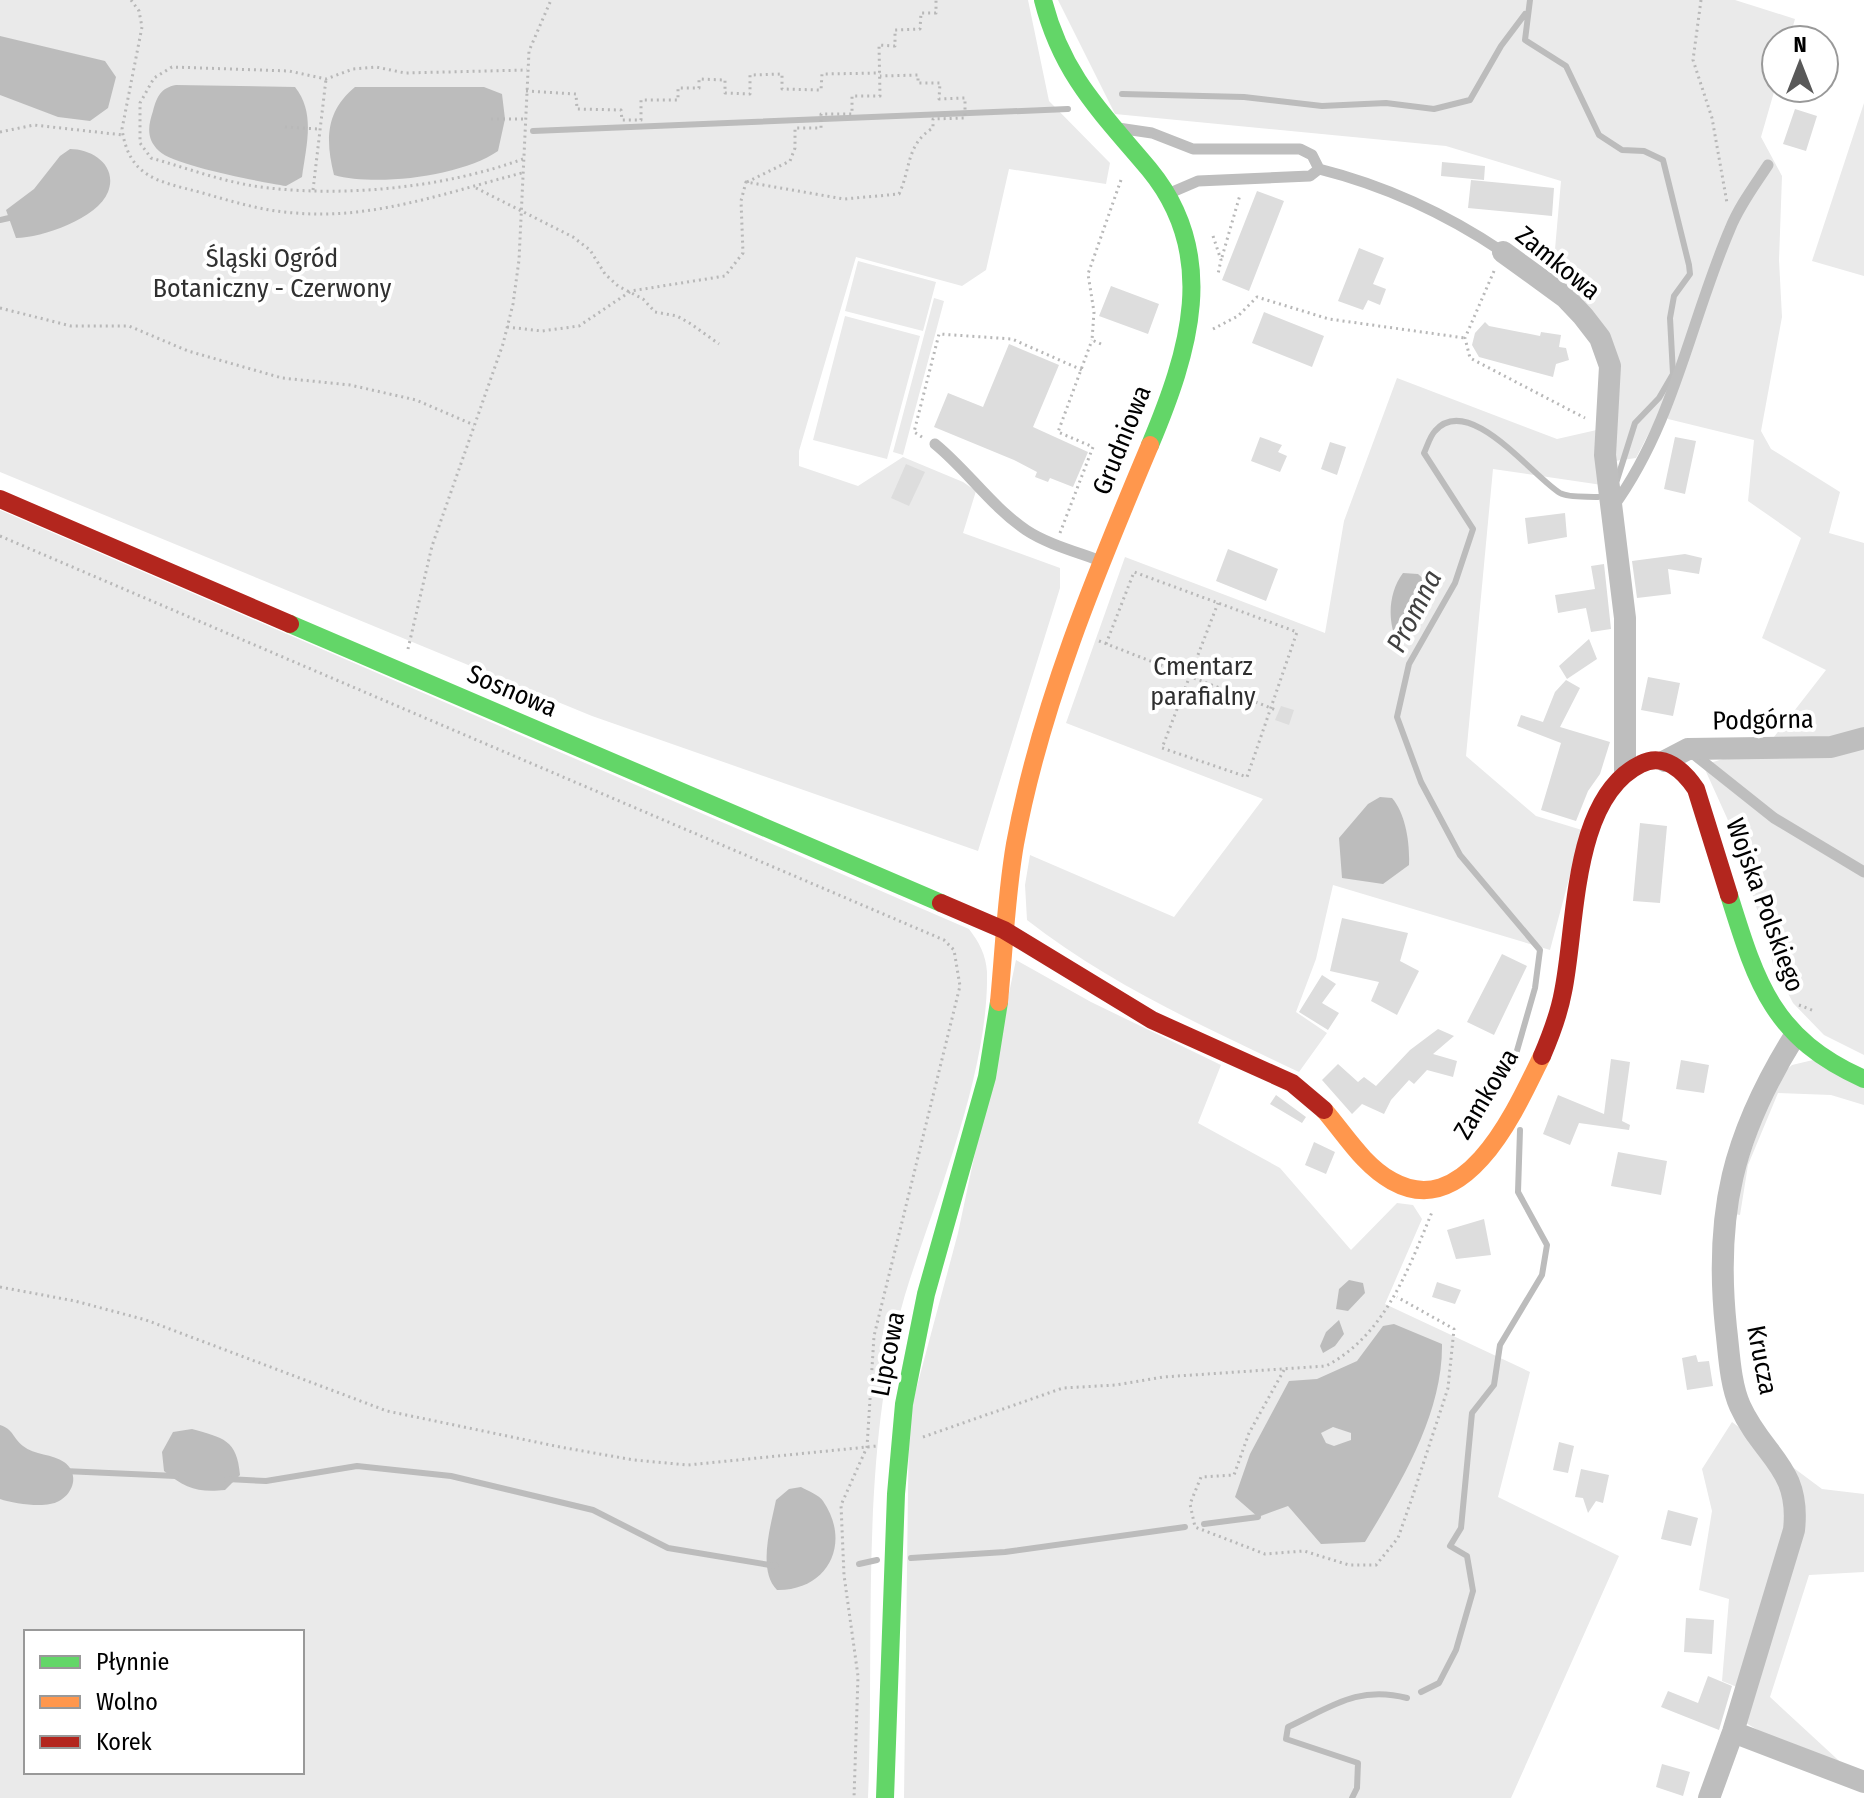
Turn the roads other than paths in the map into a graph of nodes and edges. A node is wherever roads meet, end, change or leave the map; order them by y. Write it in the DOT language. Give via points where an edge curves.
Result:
graph roads {
  1 [pos="1043,0"];
  2 [pos="1112,128"];
  3 [pos="1768,165"];
  4 [pos="1319,169"];
  5 [pos="1169,194"];
  6 [pos="1501,258"];
  7 [pos="935,444"];
  8 [pos="0,499"];
  9 [pos="1613,508"];
  10 [pos="1102,561"];
  11 [pos="1864,738"];
  12 [pos="1688,749"];
  13 [pos="1665,761"];
  14 [pos="1625,770"];
  15 [pos="1864,872"];
  16 [pos="1004,930"];
  17 [pos="1794,1037"];
  18 [pos="1864,1079"];
  19 [pos="1733,1732"];
  20 [pos="1864,1782"];
  21 [pos="885,1798"];
  22 [pos="1709,1798"];
  1 -- 2 [label="street, Grudniowa" via="1078,86"];
  2 -- 4 [label="lane, Zamkowa" via="1152,133 1193,149 1300,149 1312,155"];
  2 -- 5 [label="street, Grudniowa"];
  3 -- 9 [label="lane" via="1730,227 1672,395 1644,459"];
  4 -- 5 [label="lane, Zamkowa" via="1310,176 1198,181"];
  4 -- 6 [label="lane, Zamkowa" via="1365,180 1458,221"];
  5 -- 10 [label="street, Grudniowa" via="1191,253 1188,319 1173,385"];
  6 -- 9 [label="street, Zamkowa" via="1565,297 1600,338 1610,366 1605,455"];
  7 -- 10 [label="lane" via="1028,531"];
  8 -- 16 [label="street, Sosnowa"];
  9 -- 14 [label="street, Zamkowa" via="1625,618"];
  10 -- 16 [label="street, Grudniowa" via="1022,816"];
  11 -- 12 [label="street, Podgórna" via="1831,747"];
  12 -- 13 [label="street, Podgórna"];
  12 -- 15 [label="lane" via="1774,818"];
  13 -- 14 [label="street" via="1650,760"];
  13 -- 17 [label="street, Wojska Polskiego" via="1679,768 1696,789 1758,977"];
  14 -- 16 [label="street, Zamkowa" via="1610,784 1586,853 1553,1033 1496,1138 1475,1166 1442,1187 1409,1188 1390,1180 1293,1083 1134,1010"];
  16 -- 21 [label="street, Lipcowa" via="995,1033 979,1114 907,1380 899,1443"];
  17 -- 18 [label="street, Wojska Polskiego"];
  17 -- 19 [label="street, Krucza" via="1759,1100 1728,1183 1723,1238 1722,1286 1738,1403 1789,1478 1797,1503 1789,1555"];
  19 -- 20 [label="street"];
  19 -- 22 [label="street, Krucza"];
}
